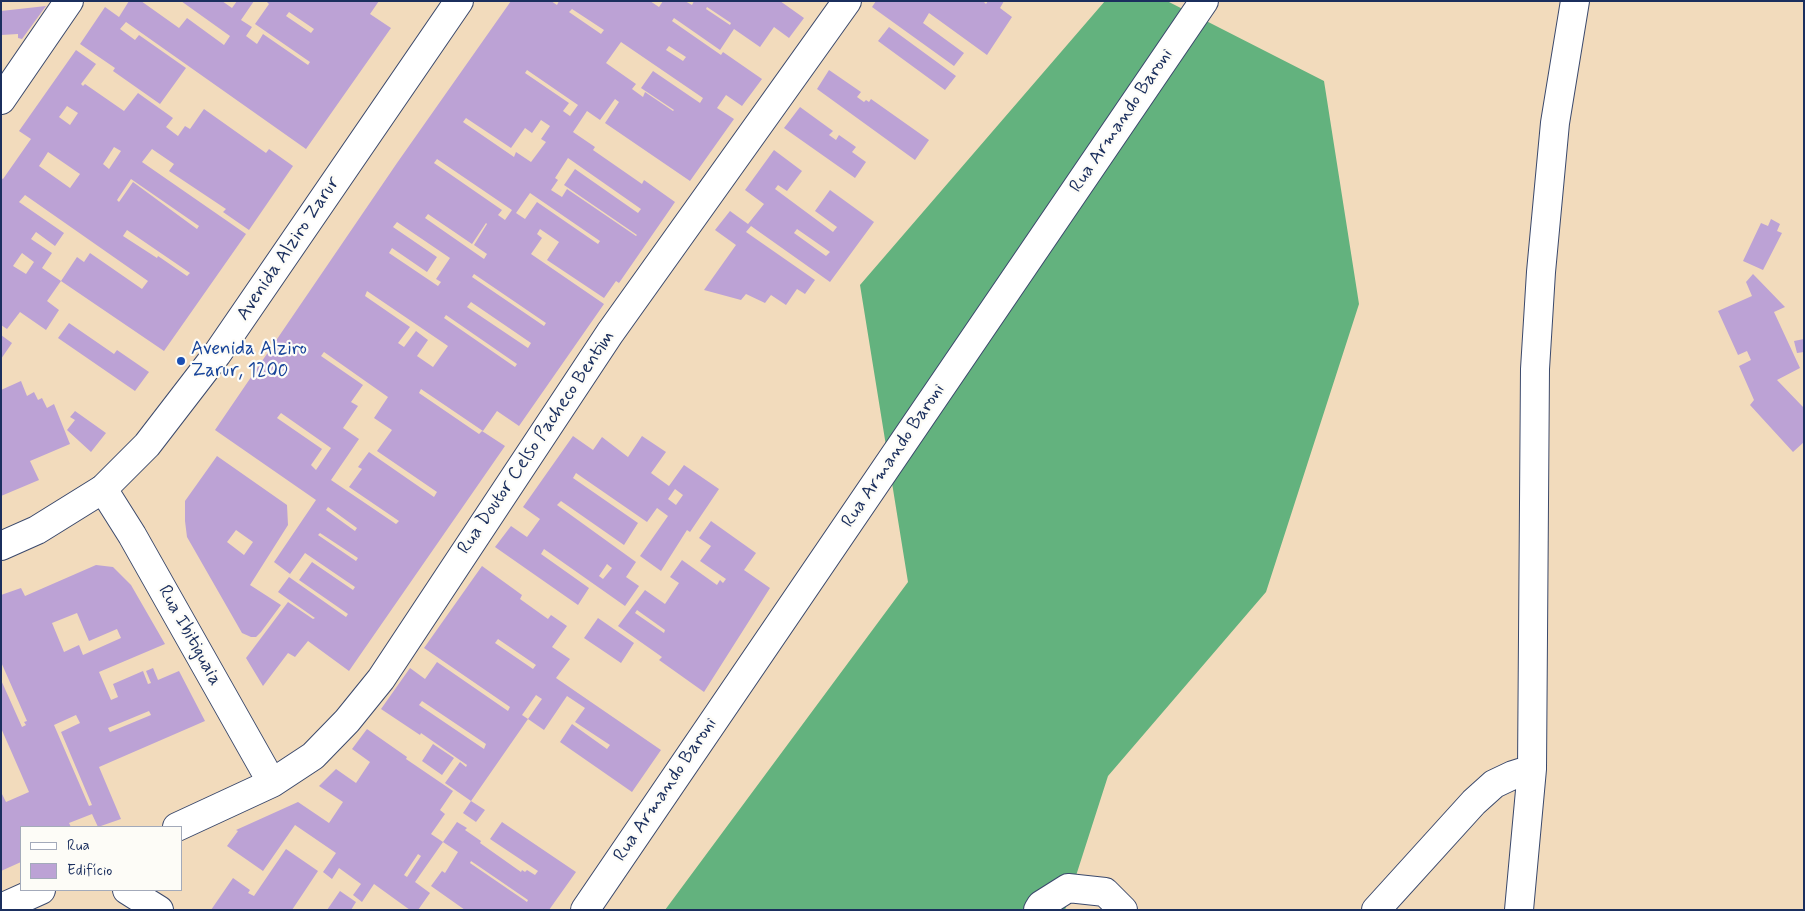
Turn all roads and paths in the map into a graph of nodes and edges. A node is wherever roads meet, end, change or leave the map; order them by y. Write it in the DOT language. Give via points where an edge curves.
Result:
graph roads {
  1 [pos="69,1"];
  2 [pos="459,1"];
  3 [pos="847,1"];
  4 [pos="1204,1"];
  5 [pos="1575,1"];
  6 [pos="1,100"];
  7 [pos="103,489"];
  8 [pos="1,546"];
  9 [pos="1532,769"];
  10 [pos="272,783"];
  11 [pos="179,826"];
  12 [pos="39,891"];
  13 [pos="129,891"];
  14 [pos="1,908"];
  15 [pos="159,910"];
  16 [pos="585,910"];
  17 [pos="1038,910"];
  18 [pos="1123,910"];
  19 [pos="1376,910"];
  20 [pos="1518,910"];
  1 -- 6 [label="street"];
  2 -- 7 [label="street, Avenida Alziro Zarur" via="217,354 148,445"];
  3 -- 10 [label="street, Rua Doutor Celso Pacheco Bentim" via="610,333 381,679 347,722 313,756"];
  4 -- 16 [label="street, Rua Armando Baroni"];
  5 -- 9 [label="street" via="1555,123 1536,360"];
  7 -- 8 [label="street, Avenida Alziro Zarur" via="37,530"];
  7 -- 10 [label="street, Rua Ibitiguaia"];
  9 -- 19 [label="street" via="1494,784 1474,802"];
  9 -- 20 [label="street"];
  10 -- 11 [label="street, Rua Doutor Celso Pacheco Bentim"];
  12 -- 14 [label="street"];
  13 -- 15 [label="street"];
  17 -- 18 [label="street" via="1068,888 1106,892"];
}
